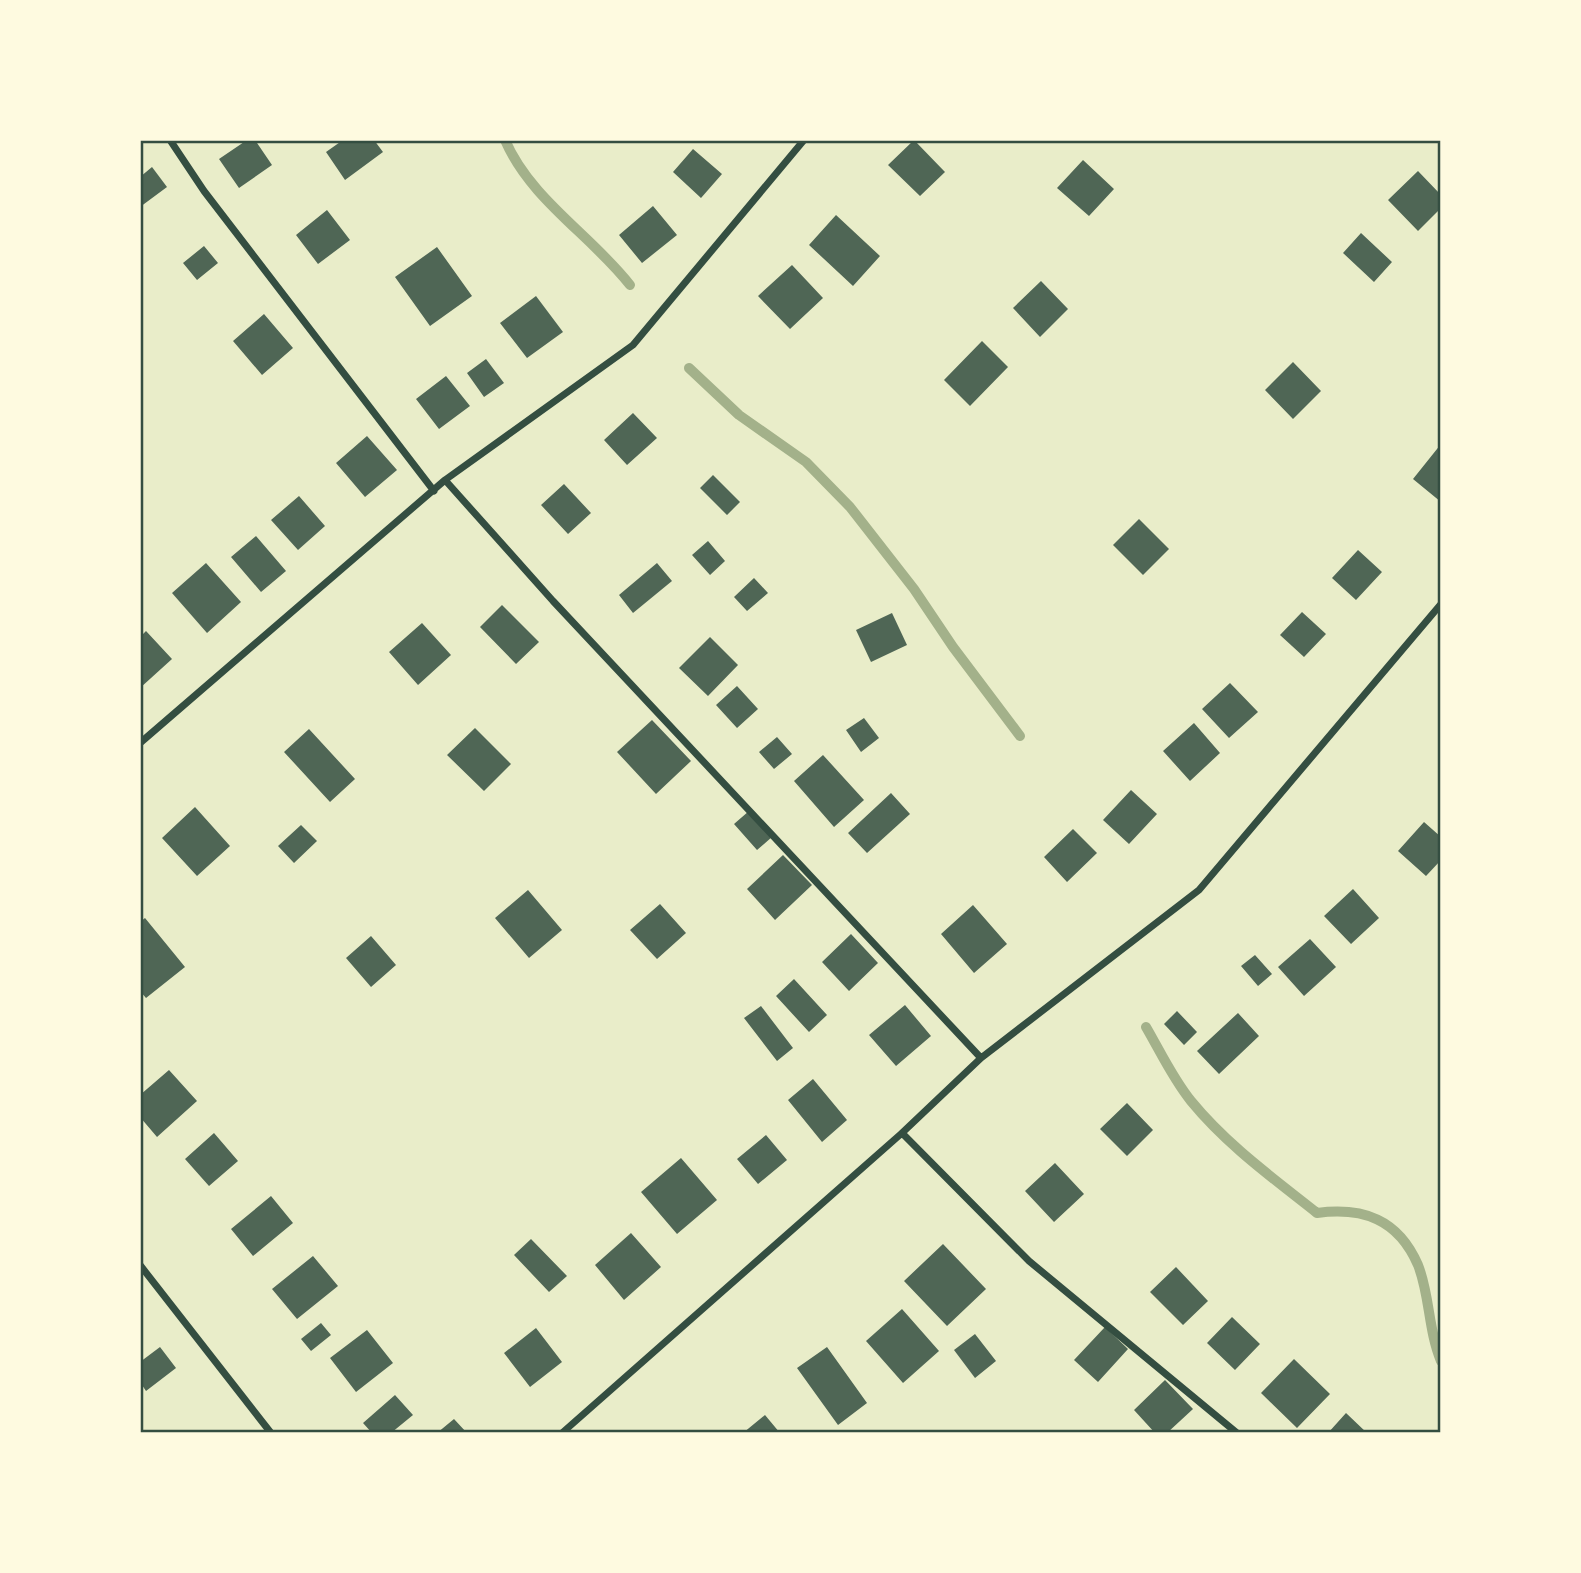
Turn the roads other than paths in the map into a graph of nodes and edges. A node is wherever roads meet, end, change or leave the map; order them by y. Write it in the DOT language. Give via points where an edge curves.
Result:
graph roads {
  1 [pos="170,140"];
  2 [pos="804,140"];
  3 [pos="445,480"];
  4 [pos="433,491"];
  5 [pos="1441,604"];
  6 [pos="140,743"];
  7 [pos="981,1058"];
  8 [pos="902,1133"];
  9 [pos="140,1265"];
  10 [pos="271,1433"];
  11 [pos="562,1433"];
  12 [pos="1237,1433"];
  1 -- 4 [label="street"];
  2 -- 3 [label="street" via="633,345"];
  3 -- 4 [label="street"];
  3 -- 7 [label="street"];
  4 -- 6 [label="street"];
  5 -- 7 [label="street" via="1199,890"];
  7 -- 8 [label="street"];
  8 -- 11 [label="street"];
  8 -- 12 [label="street" via="1029,1261"];
  9 -- 10 [label="street"];
}
